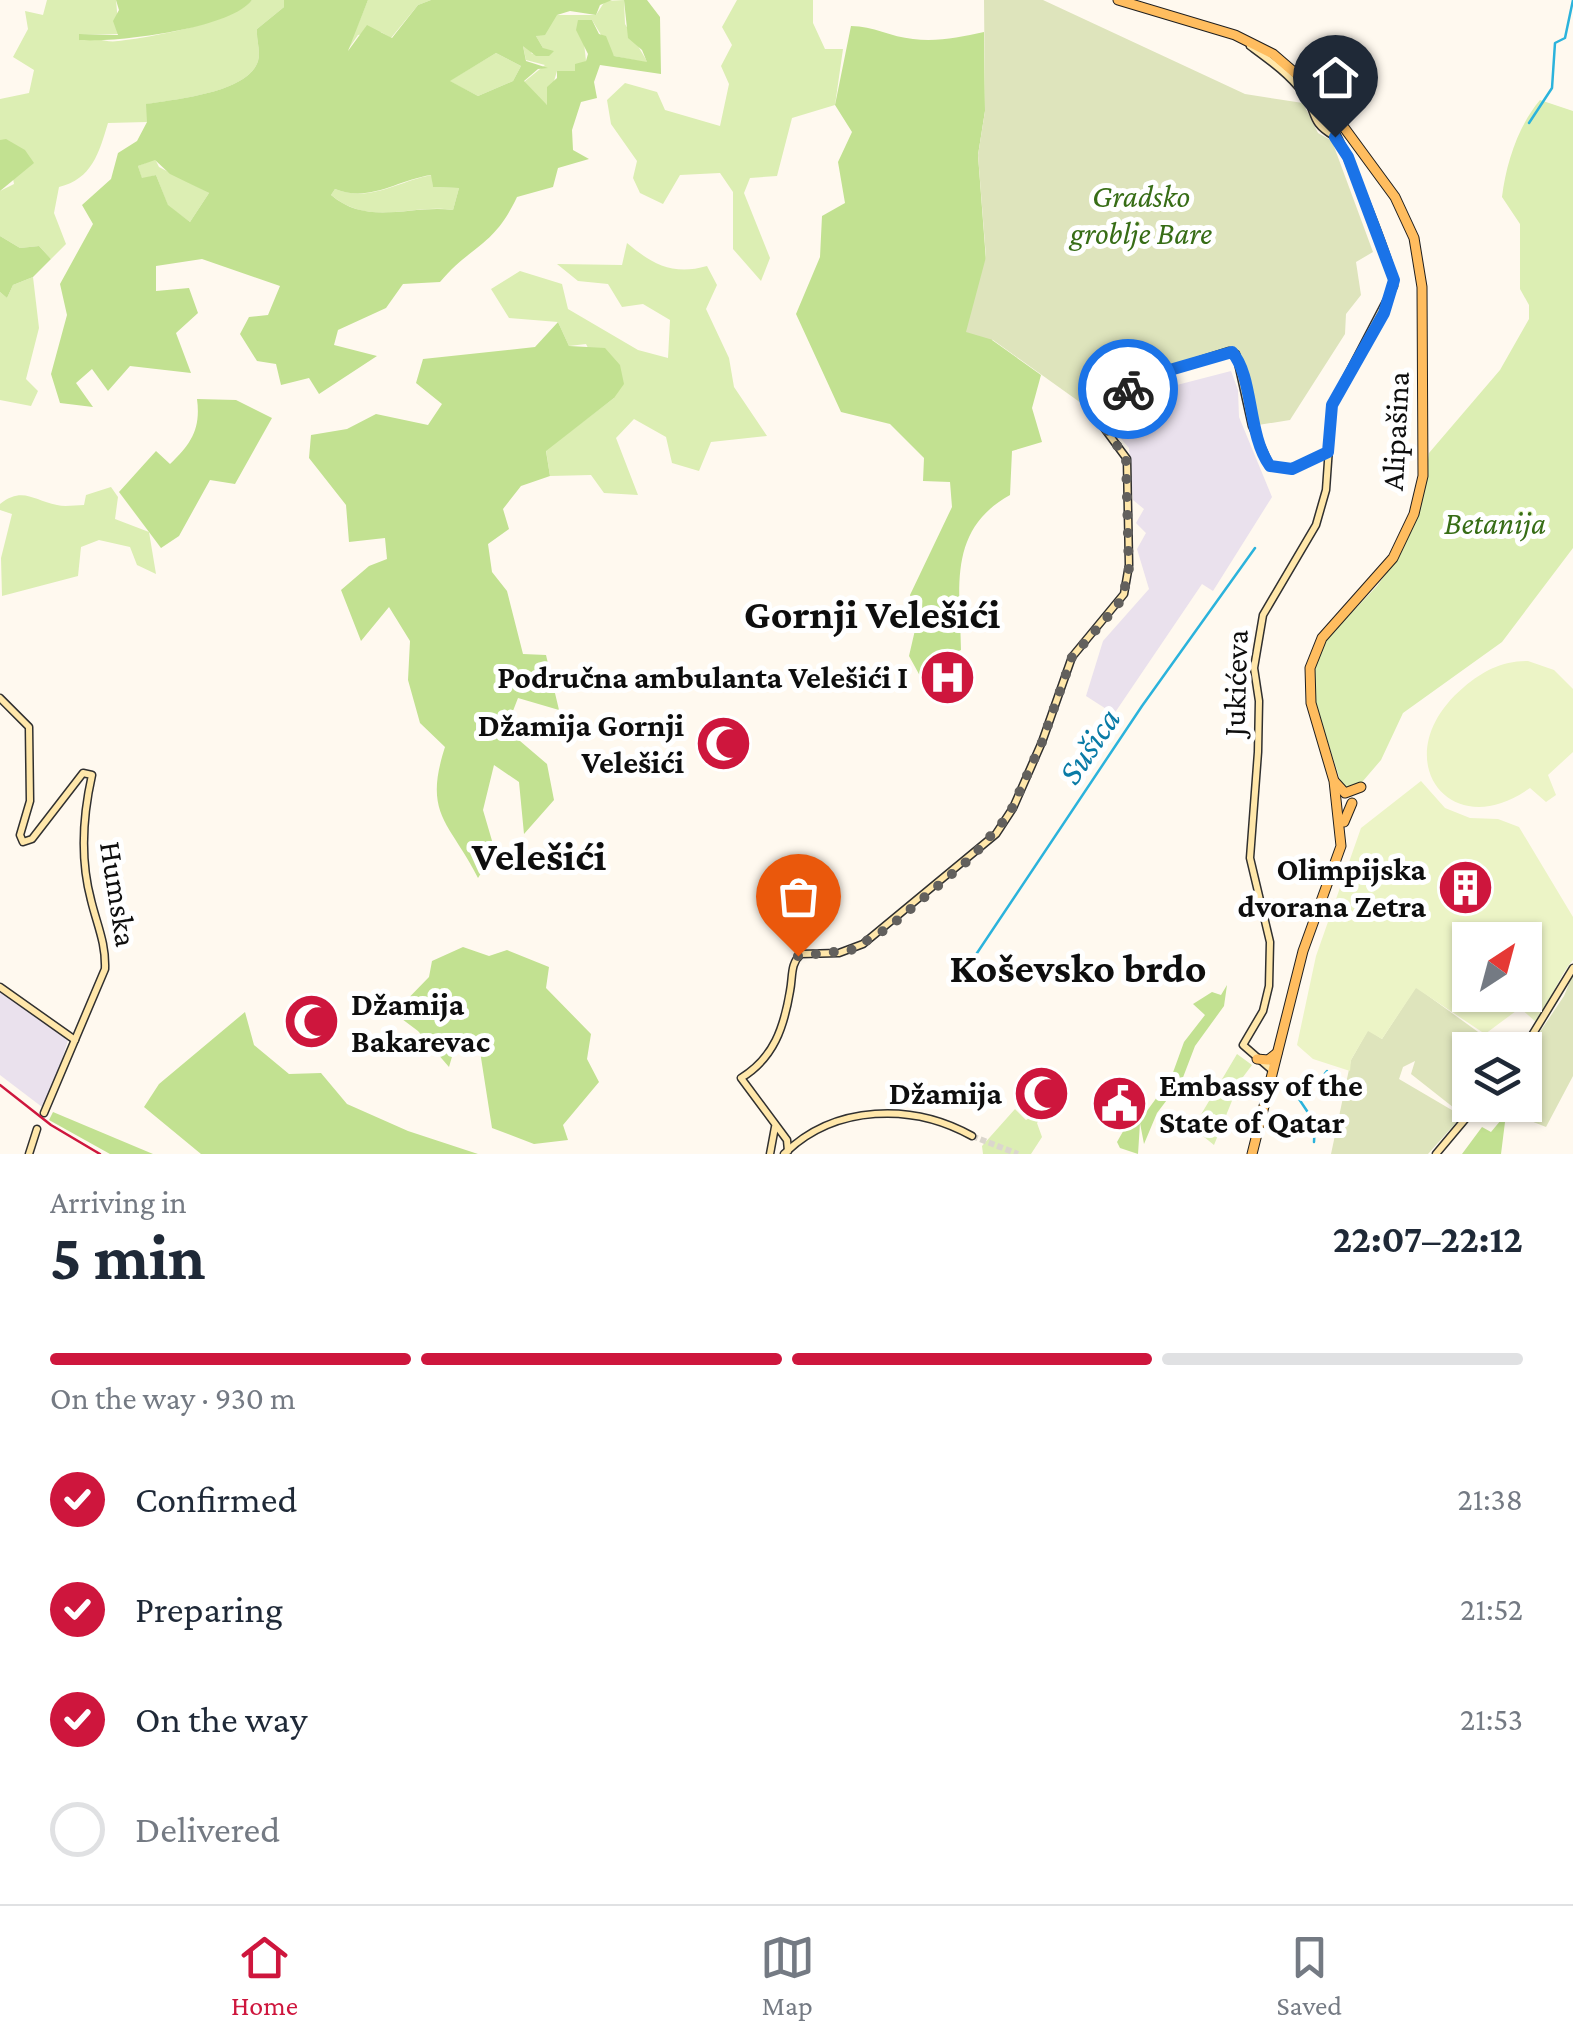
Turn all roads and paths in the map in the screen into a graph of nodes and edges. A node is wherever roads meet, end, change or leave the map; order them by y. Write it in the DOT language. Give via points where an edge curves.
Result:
graph roads {
  1 [pos="1118,0"];
  2 [pos="1235,35"];
  3 [pos="1309,103"];
  4 [pos="1335,137"];
  5 [pos="1328,452"];
  6 [pos="0,698"];
  7 [pos="1334,781"];
  8 [pos="1361,787"];
  9 [pos="1352,803"];
  10 [pos="1342,834"];
  11 [pos="1573,968"];
  12 [pos="0,986"];
  13 [pos="1535,1032"];
  14 [pos="74,1040"];
  15 [pos="1277,1053"];
  16 [pos="1258,1059"];
  17 [pos="1273,1070"];
  18 [pos="44,1112"];
  19 [pos="1463,1122"];
  20 [pos="775,1125"];
  21 [pos="37,1129"];
  22 [pos="972,1136"];
  23 [pos="774,1138"];
  24 [pos="786,1139"];
  25 [pos="800,1140"];
  26 [pos="29,1150"];
  27 [pos="786,1152"];
  28 [pos="772,1153"];
  29 [pos="21,1154"];
  30 [pos="1252,1154"];
  31 [pos="1436,1154"];
  1 -- 2 [label="main road, Alipašina"];
  2 -- 3 [label="street, Jukićeva" via="1281,70"];
  2 -- 7 [label="main road, Alipašina" via="1280,60 1329,107 1395,197 1418,262 1424,452 1414,514 1393,558 1322,638 1310,668 1310,695"];
  3 -- 4 [label="street, Jukićeva" via="1315,122"];
  3 -- 4 [label="street, Jukićeva" via="1325,112"];
  4 -- 5 [label="street, Jukićeva" via="1394,280 1384,313 1332,405"];
  5 -- 16 [label="street, Jukićeva" via="1322,509 1266,605 1254,668 1258,752 1250,867 1270,949 1267,999 1242,1045"];
  5 -- 20 [label="street" via="1292,469 1270,466 1252,426 1236,354 1228,351 1163,372 1099,407 1096,417 1126,459 1129,576 1118,605 1079,647 996,834 864,944 801,954 793,962 775,1046 742,1078"];
  6 -- 14 [label="street, Humska" via="29,727 23,842 84,772 92,775 84,852 105,969"];
  7 -- 8 [label="main road" via="1345,793"];
  7 -- 10 [label="main road, Alipašina"];
  9 -- 10 [label="main road"];
  10 -- 15 [label="main road, Alipašina"];
  11 -- 13 [label="street"];
  12 -- 14 [label="street"];
  14 -- 18 [label="street"];
  15 -- 16 [label="main road"];
  15 -- 17 [label="main road, Alipašina"];
  16 -- 17 [label="street"];
  17 -- 30 [label="main road, Alipašina"];
  19 -- 31 [label="street"];
  20 -- 23 [label="street"];
  20 -- 24 [label="street"];
  21 -- 26 [label="street"];
  22 -- 25 [label="street" via="935,1117 890,1114 845,1118"];
  23 -- 24 [label="street"];
  23 -- 28 [label="street"];
  24 -- 25 [label="street"];
  24 -- 27 [label="street"];
  25 -- 27 [label="street"];
  26 -- 29 [label="street"];
}
